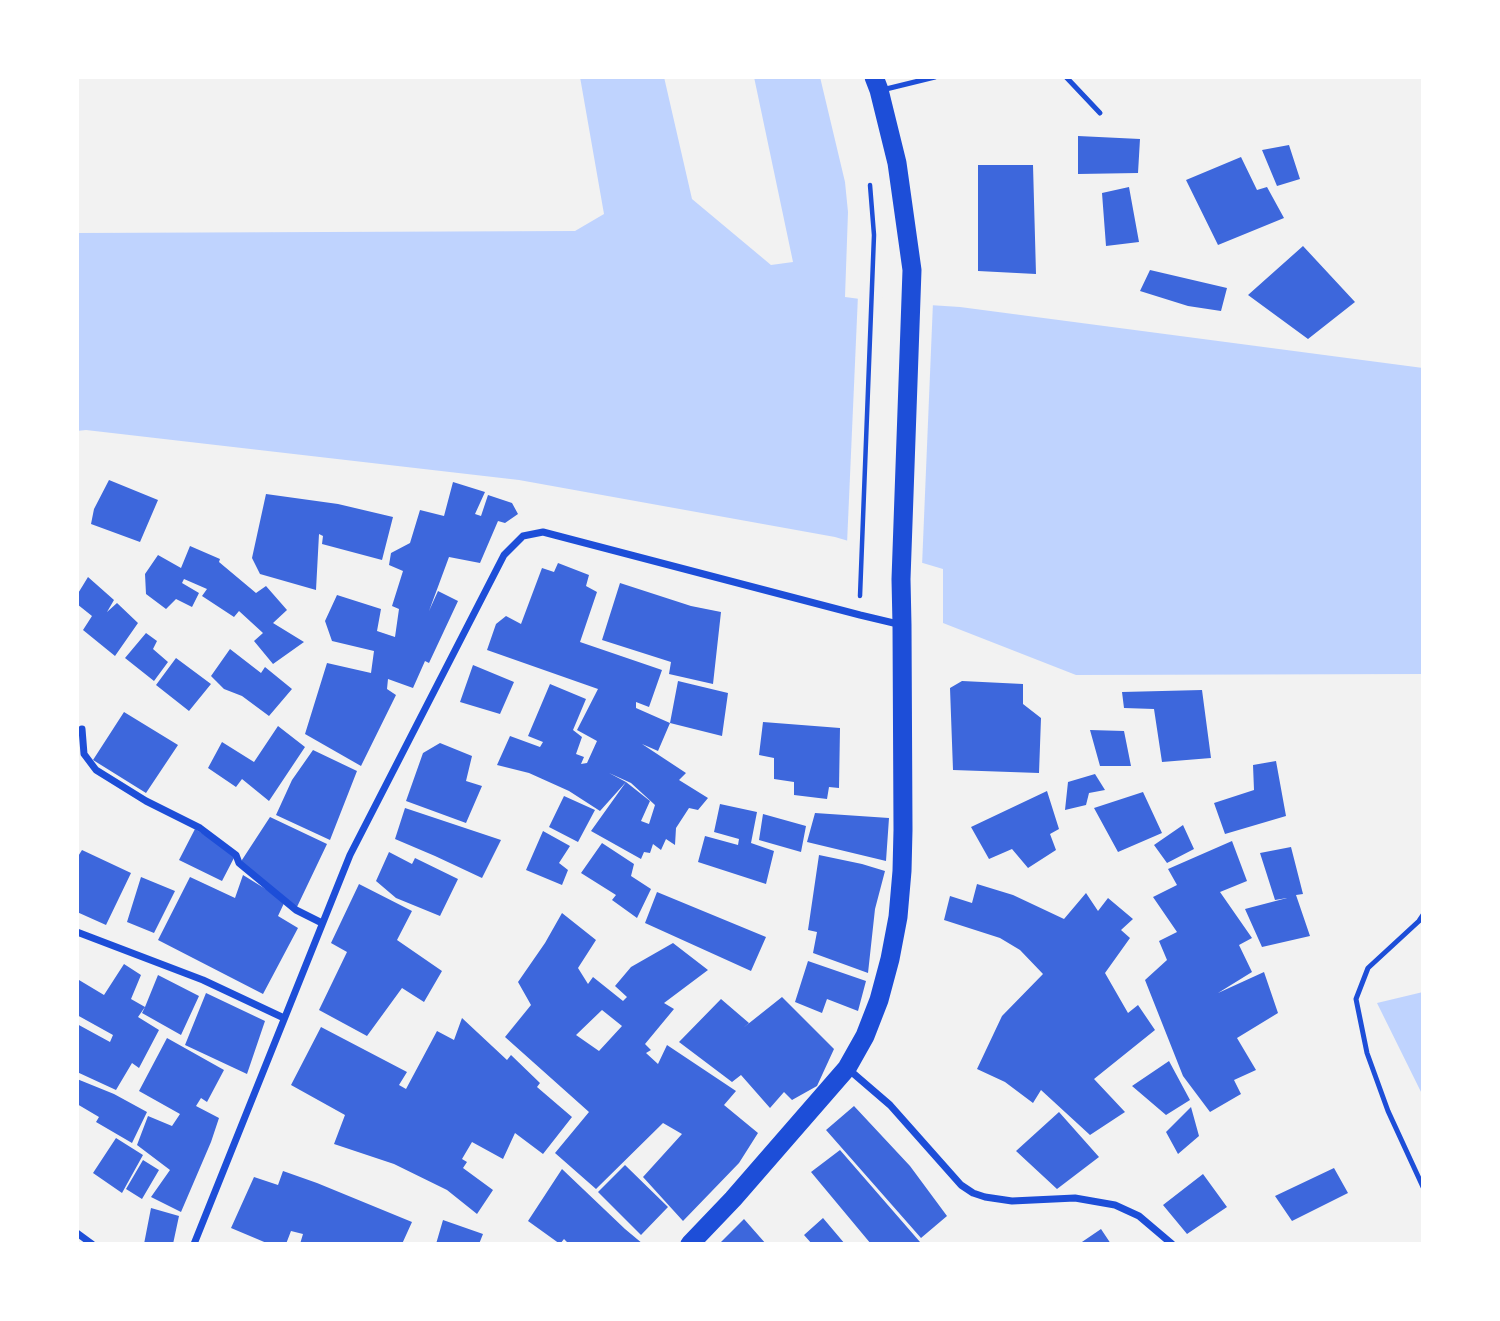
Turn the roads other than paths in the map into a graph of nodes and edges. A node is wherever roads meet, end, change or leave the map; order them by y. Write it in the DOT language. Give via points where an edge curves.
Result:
graph roads {
  1 [pos="935,77"];
  2 [pos="1066,77"];
  3 [pos="876,84"];
  4 [pos="1100,113"];
  5 [pos="902,625"];
  6 [pos="82,729"];
  7 [pos="1423,915"];
  8 [pos="322,923"];
  9 [pos="77,932"];
  10 [pos="284,1018"];
  11 [pos="847,1068"];
  12 [pos="1423,1187"];
  13 [pos="77,1233"];
  14 [pos="92,1244"];
  15 [pos="194,1244"];
  16 [pos="690,1244"];
  17 [pos="1171,1244"];
  1 -- 3 [label="lane"];
  2 -- 4 [label="lane"];
  3 -- 5 [label="highway" via="897,163 912,270"];
  5 -- 8 [label="street" via="543,532 523,536 504,555 350,855"];
  5 -- 11 [label="highway" via="904,830 898,917 879,1000"];
  6 -- 8 [label="street" via="83,754 96,769 201,828 296,910"];
  7 -- 12 [label="lane" via="1368,968 1356,999 1375,1076"];
  8 -- 10 [label="street"];
  9 -- 10 [label="street" via="203,980"];
  10 -- 15 [label="street"];
  11 -- 16 [label="highway"];
  11 -- 17 [label="street" via="890,1105 973,1193 1012,1201 1075,1198 1115,1205 1139,1216"];
  13 -- 14 [label="street"];
}
